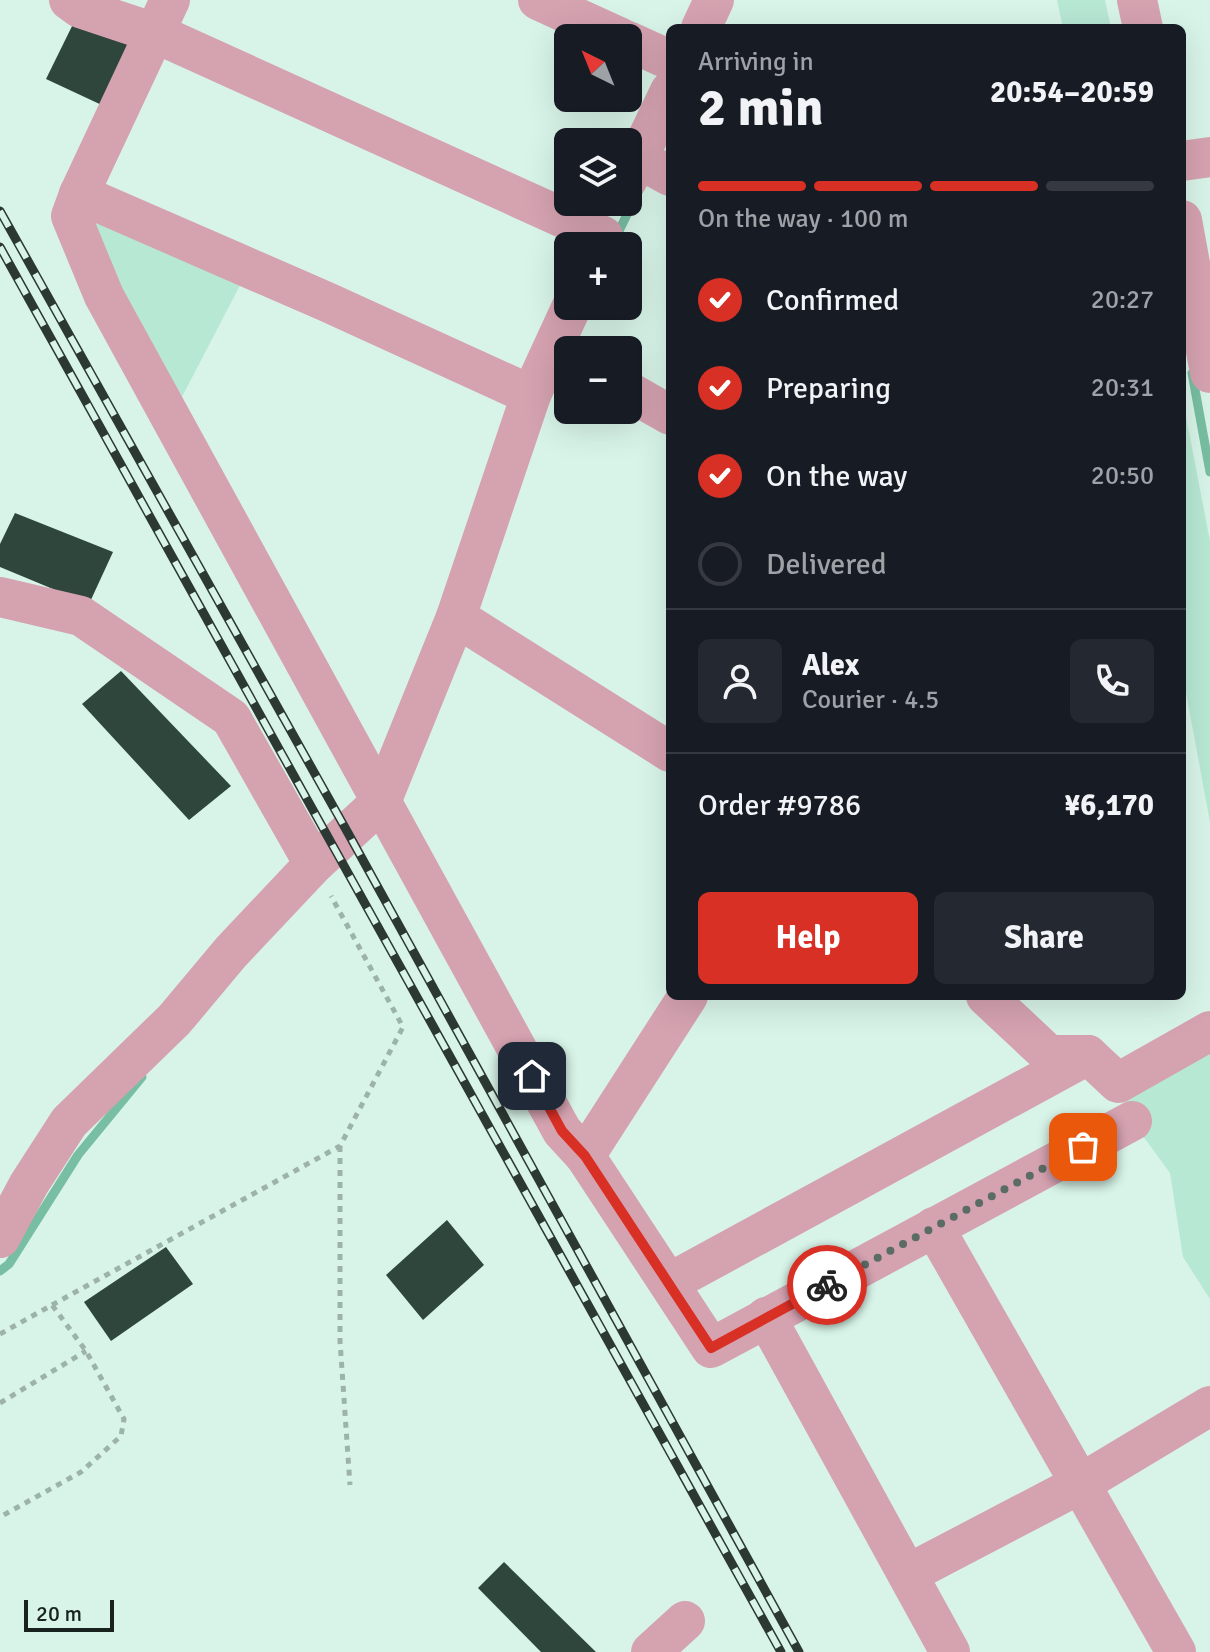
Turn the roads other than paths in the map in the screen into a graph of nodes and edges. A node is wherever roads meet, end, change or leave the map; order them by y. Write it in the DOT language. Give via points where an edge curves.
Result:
graph roads {
  1 [pos="69,0"];
  2 [pos="538,0"];
  3 [pos="714,0"];
  4 [pos="1137,0"];
  5 [pos="162,16"];
  6 [pos="590,24"];
  7 [pos="703,24"];
  8 [pos="1142,24"];
  9 [pos="642,47"];
  10 [pos="666,58"];
  11 [pos="666,104"];
  12 [pos="1210,157"];
  13 [pos="1186,160"];
  14 [pos="645,171"];
  15 [pos="79,194"];
  16 [pos="606,228"];
  17 [pos="1186,242"];
  18 [pos="554,362"];
  19 [pos="1210,373"];
  20 [pos="531,395"];
  21 [pos="642,399"];
  22 [pos="666,413"];
  23 [pos="0,597"];
  24 [pos="456,617"];
  25 [pos="666,749"];
  26 [pos="381,802"];
  27 [pos="314,864"];
  28 [pos="685,1000"];
  29 [pos="990,1000"];
  30 [pos="1210,1031"];
  31 [pos="1088,1055"];
  32 [pos="1132,1121"];
  33 [pos="585,1156"];
  34 [pos="934,1227"];
  35 [pos="0,1238"];
  36 [pos="673,1287"];
  37 [pos="766,1317"];
  38 [pos="1210,1406"];
  39 [pos="1080,1484"];
  40 [pos="908,1574"];
  41 [pos="685,1621"];
  42 [pos="651,1652"];
  43 [pos="950,1652"];
  44 [pos="1176,1652"];
  1 -- 5 [label="street" via="80,8"];
  2 -- 6 [label="street"];
  3 -- 7 [label="street"];
  4 -- 8 [label="street"];
  5 -- 15 [label="street"];
  5 -- 16 [label="street"];
  9 -- 10 [label="street"];
  11 -- 14 [label="street"];
  12 -- 13 [label="street"];
  15 -- 20 [label="street"];
  15 -- 26 [label="street" via="71,216 104,296"];
  17 -- 19 [label="street"];
  18 -- 20 [label="street"];
  20 -- 24 [label="street"];
  21 -- 22 [label="street"];
  23 -- 27 [label="street" via="81,616 231,718"];
  24 -- 25 [label="street"];
  24 -- 26 [label="street"];
  26 -- 27 [label="street"];
  26 -- 33 [label="street" via="562,1131"];
  27 -- 35 [label="street" via="174,1020 69,1122"];
  28 -- 33 [label="street"];
  29 -- 31 [label="street" via="1049,1055"];
  30 -- 31 [label="street" via="1118,1083"];
  31 -- 36 [label="street"];
  32 -- 34 [label="street"];
  33 -- 36 [label="street"];
  34 -- 37 [label="street"];
  34 -- 39 [label="street"];
  36 -- 37 [label="street" via="711,1348"];
  37 -- 40 [label="street"];
  38 -- 39 [label="street"];
  39 -- 40 [label="street"];
  39 -- 44 [label="street"];
  40 -- 43 [label="street"];
  41 -- 42 [label="street"];
}
